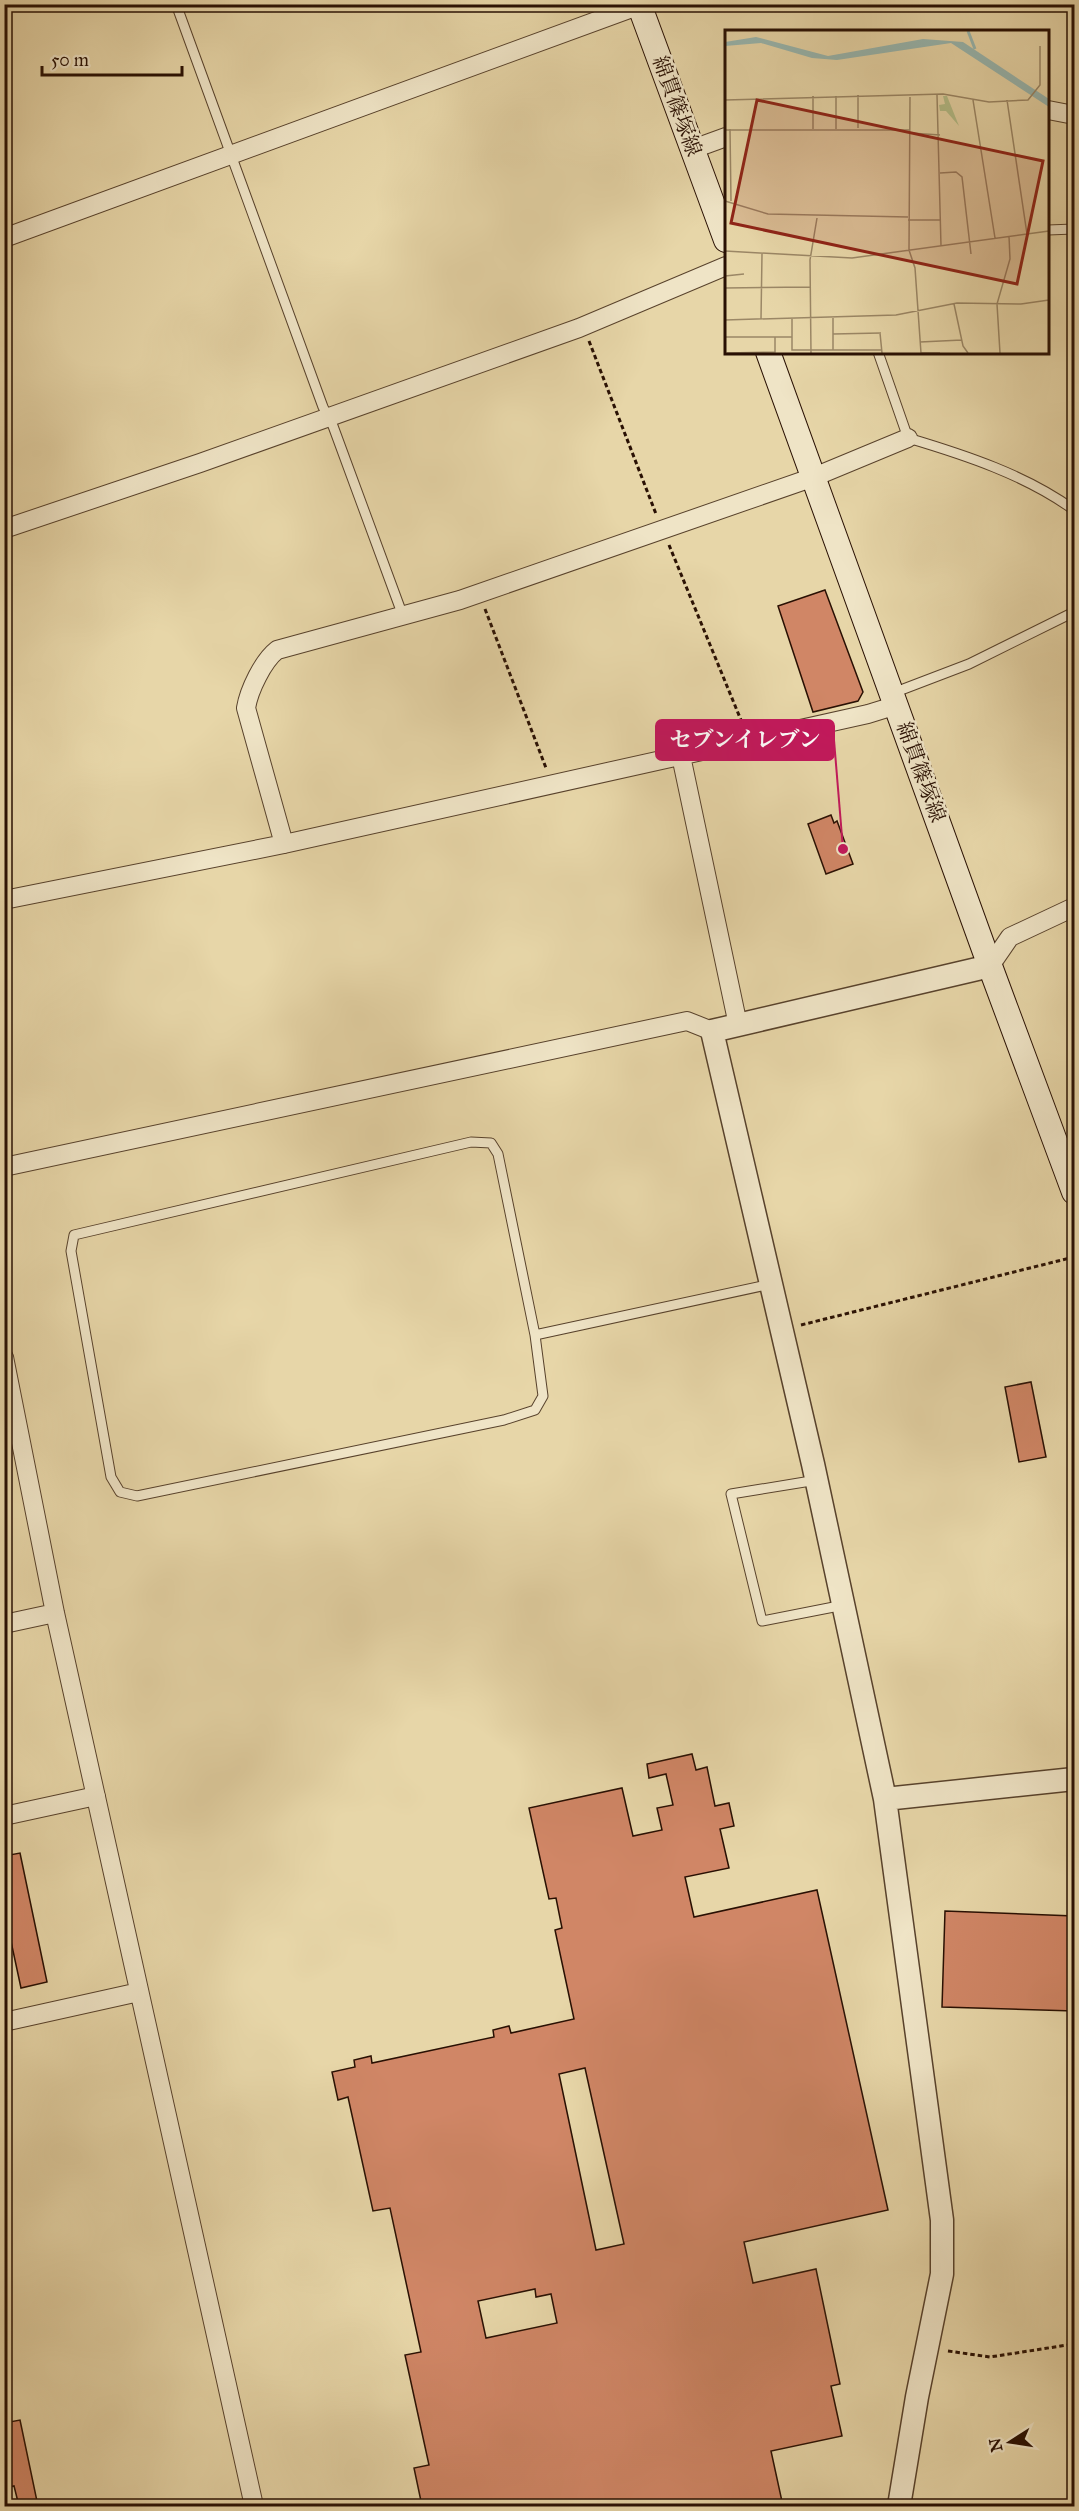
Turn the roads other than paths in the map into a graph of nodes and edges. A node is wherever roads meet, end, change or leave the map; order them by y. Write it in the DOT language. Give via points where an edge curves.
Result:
graph roads {
  1 [pos="176,4"];
  2 [pos="640,5"];
  3 [pos="1049,110"];
  4 [pos="1074,115"];
  5 [pos="725,137"];
  6 [pos="693,149"];
  7 [pos="232,155"];
  8 [pos="1074,229"];
  9 [pos="1049,230"];
  10 [pos="725,237"];
  11 [pos="4,238"];
  12 [pos="725,266"];
  13 [pos="769,354"];
  14 [pos="879,354"];
  15 [pos="328,416"];
  16 [pos="908,438"];
  17 [pos="814,477"];
  18 [pos="1074,510"];
  19 [pos="4,529"];
  20 [pos="1074,612"];
  21 [pos="403,616"];
  22 [pos="895,699"];
  23 [pos="681,756"];
  24 [pos="284,844"];
  25 [pos="4,900"];
  26 [pos="1074,907"];
  27 [pos="990,966"];
  28 [pos="738,1025"];
  29 [pos="712,1031"];
  30 [pos="4,1167"];
  31 [pos="1074,1192"];
  32 [pos="771,1284"];
  33 [pos="535,1335"];
  34 [pos="4,1358"];
  35 [pos="816,1480"];
  36 [pos="844,1605"];
  37 [pos="55,1613"];
  38 [pos="4,1624"];
  39 [pos="1074,1779"];
  40 [pos="96,1796"];
  41 [pos="885,1799"];
  42 [pos="4,1816"];
  43 [pos="139,1992"];
  44 [pos="4,2022"];
  45 [pos="254,2506"];
  46 [pos="899,2506"];
  1 -- 7 [label="lane"];
  2 -- 6 [label="main road, 綿貫篠塚線"];
  2 -- 7 [label="street"];
  3 -- 4 [label="street"];
  5 -- 6 [label="street"];
  6 -- 10 [label="main road, 綿貫篠塚線"];
  7 -- 11 [label="street"];
  7 -- 15 [label="lane"];
  8 -- 9 [label="lane"];
  12 -- 15 [label="street" via="583,326"];
  13 -- 17 [label="main road, 綿貫篠塚線"];
  14 -- 16 [label="lane"];
  15 -- 19 [label="street" via="200,464"];
  15 -- 21 [label="lane"];
  16 -- 17 [label="street"];
  16 -- 18 [label="lane" via="1030,483"];
  17 -- 21 [label="street" via="479,594"];
  17 -- 22 [label="main road, 綿貫篠塚線"];
  20 -- 22 [label="lane"];
  21 -- 24 [label="street" via="277,650 248,698 246,708"];
  22 -- 23 [label="street" via="867,714"];
  22 -- 27 [label="main road, 綿貫篠塚線"];
  23 -- 24 [label="street"];
  23 -- 28 [label="street"];
  24 -- 25 [label="street"];
  26 -- 27 [label="street" via="1010,937"];
  27 -- 28 [label="street"];
  27 -- 31 [label="main road, 綿貫篠塚線"];
  28 -- 29 [label="street"];
  29 -- 30 [label="street" via="687,1021"];
  29 -- 32 [label="street"];
  32 -- 33 [label="lane"];
  32 -- 35 [label="street"];
  33 -- 33 [label="lane" via="498,1154 491,1143 471,1142 74,1235 71,1251 111,1477 120,1492 137,1496 504,1420 535,1410 543,1396"];
  34 -- 37 [label="street"];
  35 -- 36 [label="street"];
  35 -- 36 [label="lane" via="731,1494 762,1621"];
  36 -- 41 [label="street"];
  37 -- 38 [label="street"];
  37 -- 40 [label="street"];
  39 -- 41 [label="street"];
  40 -- 42 [label="street"];
  40 -- 43 [label="street"];
  41 -- 46 [label="street" via="942,2220 942,2274"];
  43 -- 44 [label="street"];
  43 -- 45 [label="street"];
}
